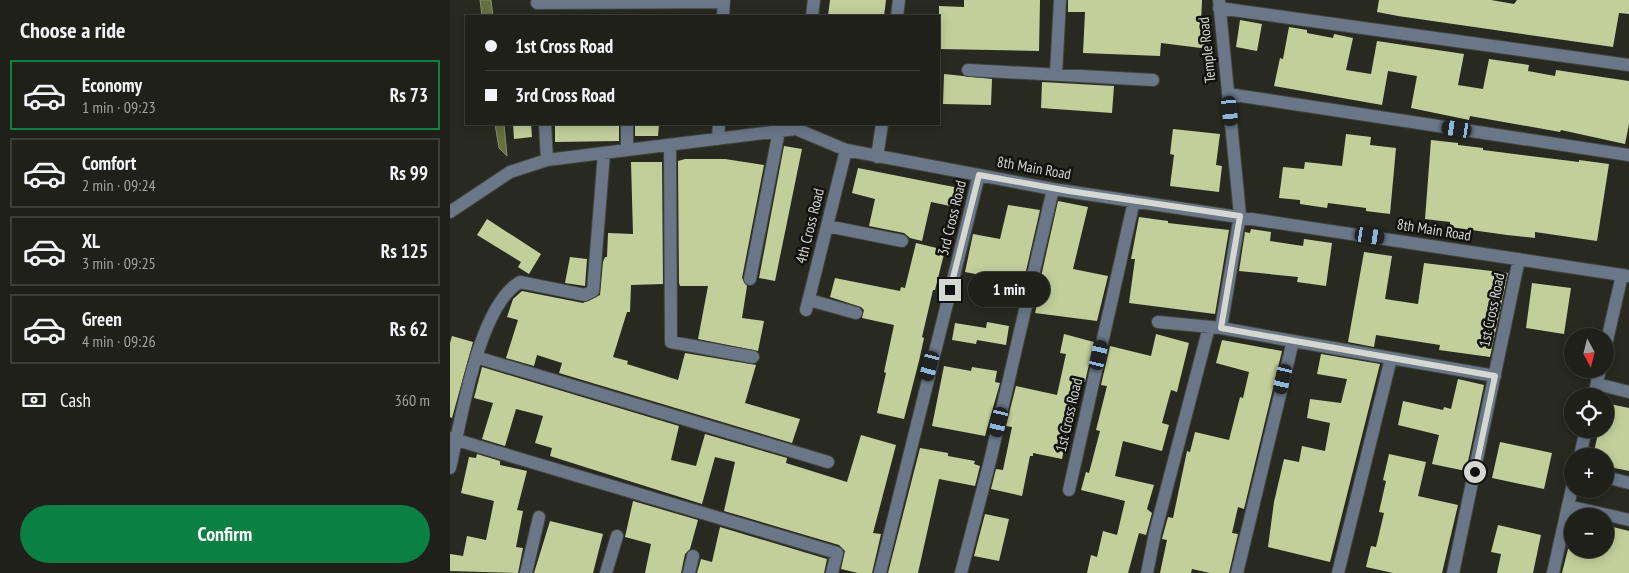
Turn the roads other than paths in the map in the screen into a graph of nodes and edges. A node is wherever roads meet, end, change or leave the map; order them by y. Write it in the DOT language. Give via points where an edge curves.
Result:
graph roads {
  1 [pos="814,0"];
  2 [pos="900,0"];
  3 [pos="1060,0"];
  4 [pos="628,1"];
  5 [pos="724,1"];
  6 [pos="1219,4"];
  7 [pos="537,7"];
  8 [pos="628,15"];
  9 [pos="723,15"];
  10 [pos="812,15"];
  11 [pos="898,15"];
  12 [pos="1629,65"];
  13 [pos="968,70"];
  14 [pos="1056,74"];
  15 [pos="1153,80"];
  16 [pos="1228,94"];
  17 [pos="545,125"];
  18 [pos="627,125"];
  19 [pos="719,125"];
  20 [pos="882,125"];
  21 [pos="797,127"];
  22 [pos="779,132"];
  23 [pos="718,139"];
  24 [pos="670,145"];
  25 [pos="627,150"];
  26 [pos="846,150"];
  27 [pos="604,153"];
  28 [pos="1629,155"];
  29 [pos="877,157"];
  30 [pos="547,160"];
  31 [pos="979,175"];
  32 [pos="1053,189"];
  33 [pos="1134,201"];
  34 [pos="450,212"];
  35 [pos="1240,216"];
  36 [pos="827,226"];
  37 [pos="902,241"];
  38 [pos="1519,259"];
  39 [pos="1626,276"];
  40 [pos="750,279"];
  41 [pos="856,313"];
  42 [pos="1158,322"];
  43 [pos="1215,328"];
  44 [pos="1611,328"];
  45 [pos="1293,340"];
  46 [pos="476,357"];
  47 [pos="753,357"];
  48 [pos="1391,358"];
  49 [pos="1495,376"];
  50 [pos="1614,391"];
  51 [pos="1629,392"];
  52 [pos="453,439"];
  53 [pos="828,462"];
  54 [pos="450,468"];
  55 [pos="1614,479"];
  56 [pos="1629,483"];
  57 [pos="1069,490"];
  58 [pos="1570,498"];
  59 [pos="1568,506"];
  60 [pos="539,518"];
  61 [pos="1629,520"];
  62 [pos="618,536"];
  63 [pos="693,556"];
  64 [pos="526,573"];
  65 [pos="606,573"];
  66 [pos="689,573"];
  67 [pos="832,573"];
  68 [pos="880,573"];
  69 [pos="961,573"];
  70 [pos="1147,573"];
  71 [pos="1236,573"];
  72 [pos="1338,573"];
  73 [pos="1453,573"];
  74 [pos="1553,573"];
  1 -- 10 [label="street"];
  2 -- 11 [label="street"];
  3 -- 14 [label="street"];
  4 -- 5 [label="street"];
  4 -- 7 [label="street"];
  4 -- 8 [label="street"];
  5 -- 9 [label="street"];
  6 -- 12 [label="street"];
  6 -- 16 [label="street, Temple Road"];
  13 -- 14 [label="street"];
  14 -- 15 [label="street"];
  16 -- 28 [label="street"];
  16 -- 35 [label="street, Temple Road"];
  17 -- 30 [label="street"];
  18 -- 25 [label="street"];
  19 -- 23 [label="street"];
  20 -- 29 [label="street"];
  21 -- 22 [label="street, 8th Main Road"];
  21 -- 26 [label="street, 8th Main Road"];
  22 -- 23 [label="street, 8th Main Road"];
  22 -- 40 [label="street"];
  23 -- 24 [label="street, 8th Main Road"];
  24 -- 25 [label="street, 8th Main Road"];
  24 -- 47 [label="street" via="671,342"];
  25 -- 27 [label="street, 8th Main Road"];
  26 -- 29 [label="street, 8th Main Road"];
  26 -- 36 [label="street, 4th Cross Road"];
  27 -- 30 [label="street, 8th Main Road"];
  27 -- 46 [label="street" via="593,291 585,295 520,282 512,287 496,309"];
  29 -- 31 [label="street, 8th Main Road"];
  30 -- 34 [label="street, 8th Main Road" via="510,172"];
  31 -- 32 [label="street, 8th Main Road"];
  31 -- 68 [label="street, 3rd Cross Road"];
  32 -- 33 [label="street, 8th Main Road"];
  32 -- 69 [label="street"];
  33 -- 35 [label="street, 8th Main Road"];
  33 -- 57 [label="street, 1st Cross Road"];
  35 -- 38 [label="street, 8th Main Road"];
  35 -- 43 [label="street, Temple Road"];
  36 -- 37 [label="street"];
  36 -- 41 [label="street, 4th Cross Road" via="807,305"];
  38 -- 39 [label="street, 8th Main Road"];
  38 -- 49 [label="street, 1st Cross Road"];
  39 -- 44 [label="street"];
  42 -- 43 [label="street"];
  43 -- 45 [label="street"];
  43 -- 70 [label="street, Temple Road" via="1155,533"];
  45 -- 48 [label="street"];
  45 -- 71 [label="street"];
  46 -- 52 [label="street"];
  46 -- 53 [label="street"];
  48 -- 49 [label="street"];
  48 -- 72 [label="street"];
  49 -- 73 [label="street, 1st Cross Road"];
  50 -- 51 [label="street"];
  52 -- 54 [label="street"];
  52 -- 67 [label="street" via="838,553"];
  55 -- 56 [label="street"];
  58 -- 59 [label="street"];
  59 -- 61 [label="street"];
  59 -- 74 [label="street"];
  60 -- 64 [label="street"];
  62 -- 65 [label="street"];
  63 -- 66 [label="street"];
}
